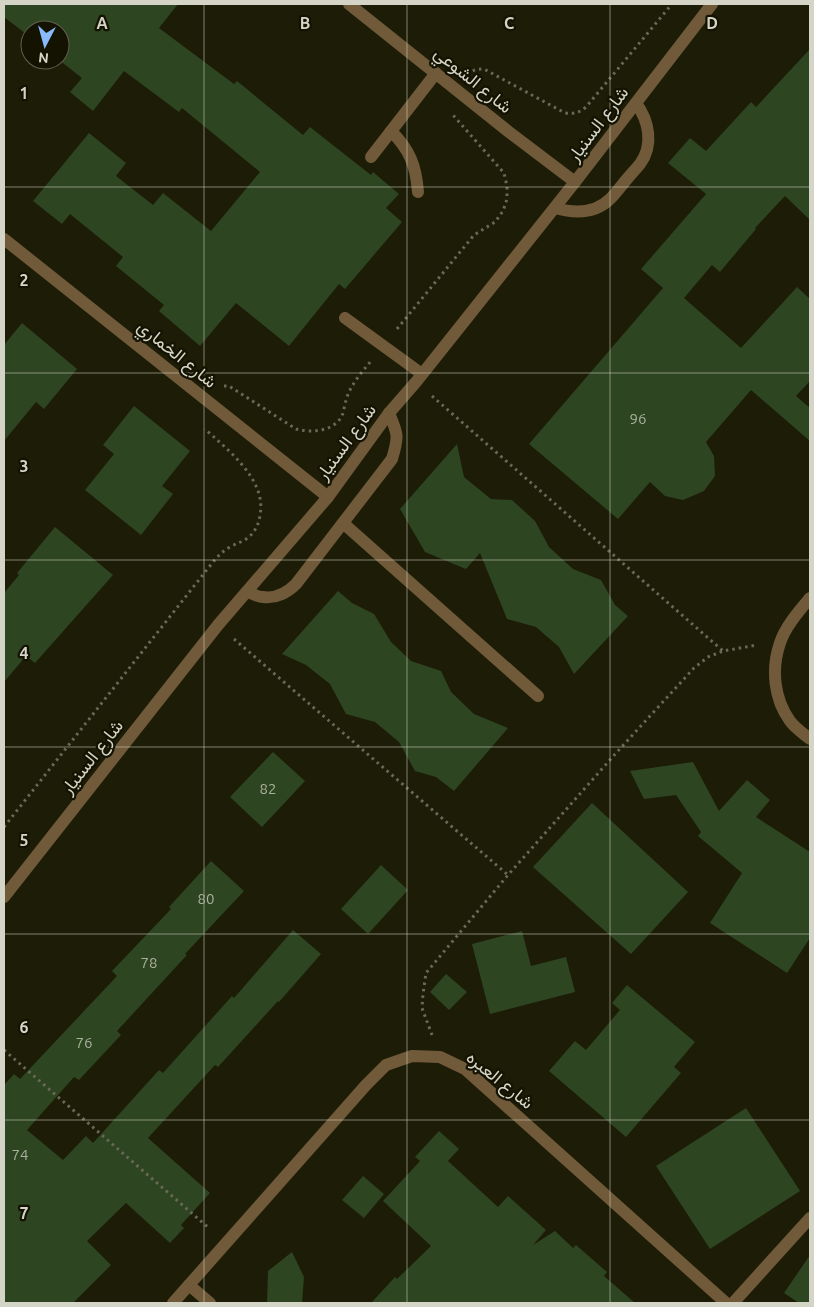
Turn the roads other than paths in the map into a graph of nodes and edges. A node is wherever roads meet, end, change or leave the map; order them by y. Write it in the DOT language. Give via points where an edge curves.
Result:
graph roads {
  1 [pos="349,4"];
  2 [pos="712,4"];
  3 [pos="436,73"];
  4 [pos="636,103"];
  5 [pos="391,131"];
  6 [pos="371,157"];
  7 [pos="575,182"];
  8 [pos="418,192"];
  9 [pos="555,208"];
  10 [pos="4,239"];
  11 [pos="346,318"];
  12 [pos="419,378"];
  13 [pos="389,413"];
  14 [pos="328,497"];
  15 [pos="343,523"];
  16 [pos="248,592"];
  17 [pos="810,598"];
  18 [pos="538,696"];
  19 [pos="810,739"];
  20 [pos="4,897"];
  21 [pos="810,1218"];
  22 [pos="189,1285"];
  23 [pos="173,1303"];
  24 [pos="210,1303"];
  25 [pos="726,1303"];
  26 [pos="733,1303"];
  1 -- 3 [label="street, شارع الشوعي"];
  2 -- 4 [label="street, شارع السنيار"];
  3 -- 5 [label="street"];
  3 -- 7 [label="street, شارع الشوعي"];
  4 -- 7 [label="street, شارع السنيار"];
  4 -- 9 [label="street" via="648,135 648,146 641,163 608,201 599,206 577,212"];
  5 -- 6 [label="street"];
  5 -- 8 [label="street" via="409,154"];
  7 -- 9 [label="street, شارع السنيار"];
  9 -- 12 [label="street, شارع السنيار"];
  10 -- 14 [label="street, شارع الخماري"];
  11 -- 12 [label="street"];
  12 -- 13 [label="street, شارع السنيار"];
  13 -- 14 [label="street, شارع السنيار"];
  13 -- 15 [label="street" via="398,434 392,459"];
  14 -- 16 [label="street, شارع السنيار"];
  15 -- 16 [label="street" via="291,589 263,598"];
  15 -- 18 [label="street"];
  16 -- 20 [label="street, شارع السنيار" via="218,625"];
  17 -- 19 [label="street" via="780,642 774,669 778,697 790,722"];
  21 -- 26 [label="street"];
  22 -- 23 [label="street, شارع العبره"];
  22 -- 24 [label="street"];
  22 -- 25 [label="street, شارع العبره" via="366,1085 386,1065 412,1056 440,1057 465,1069"];
}
